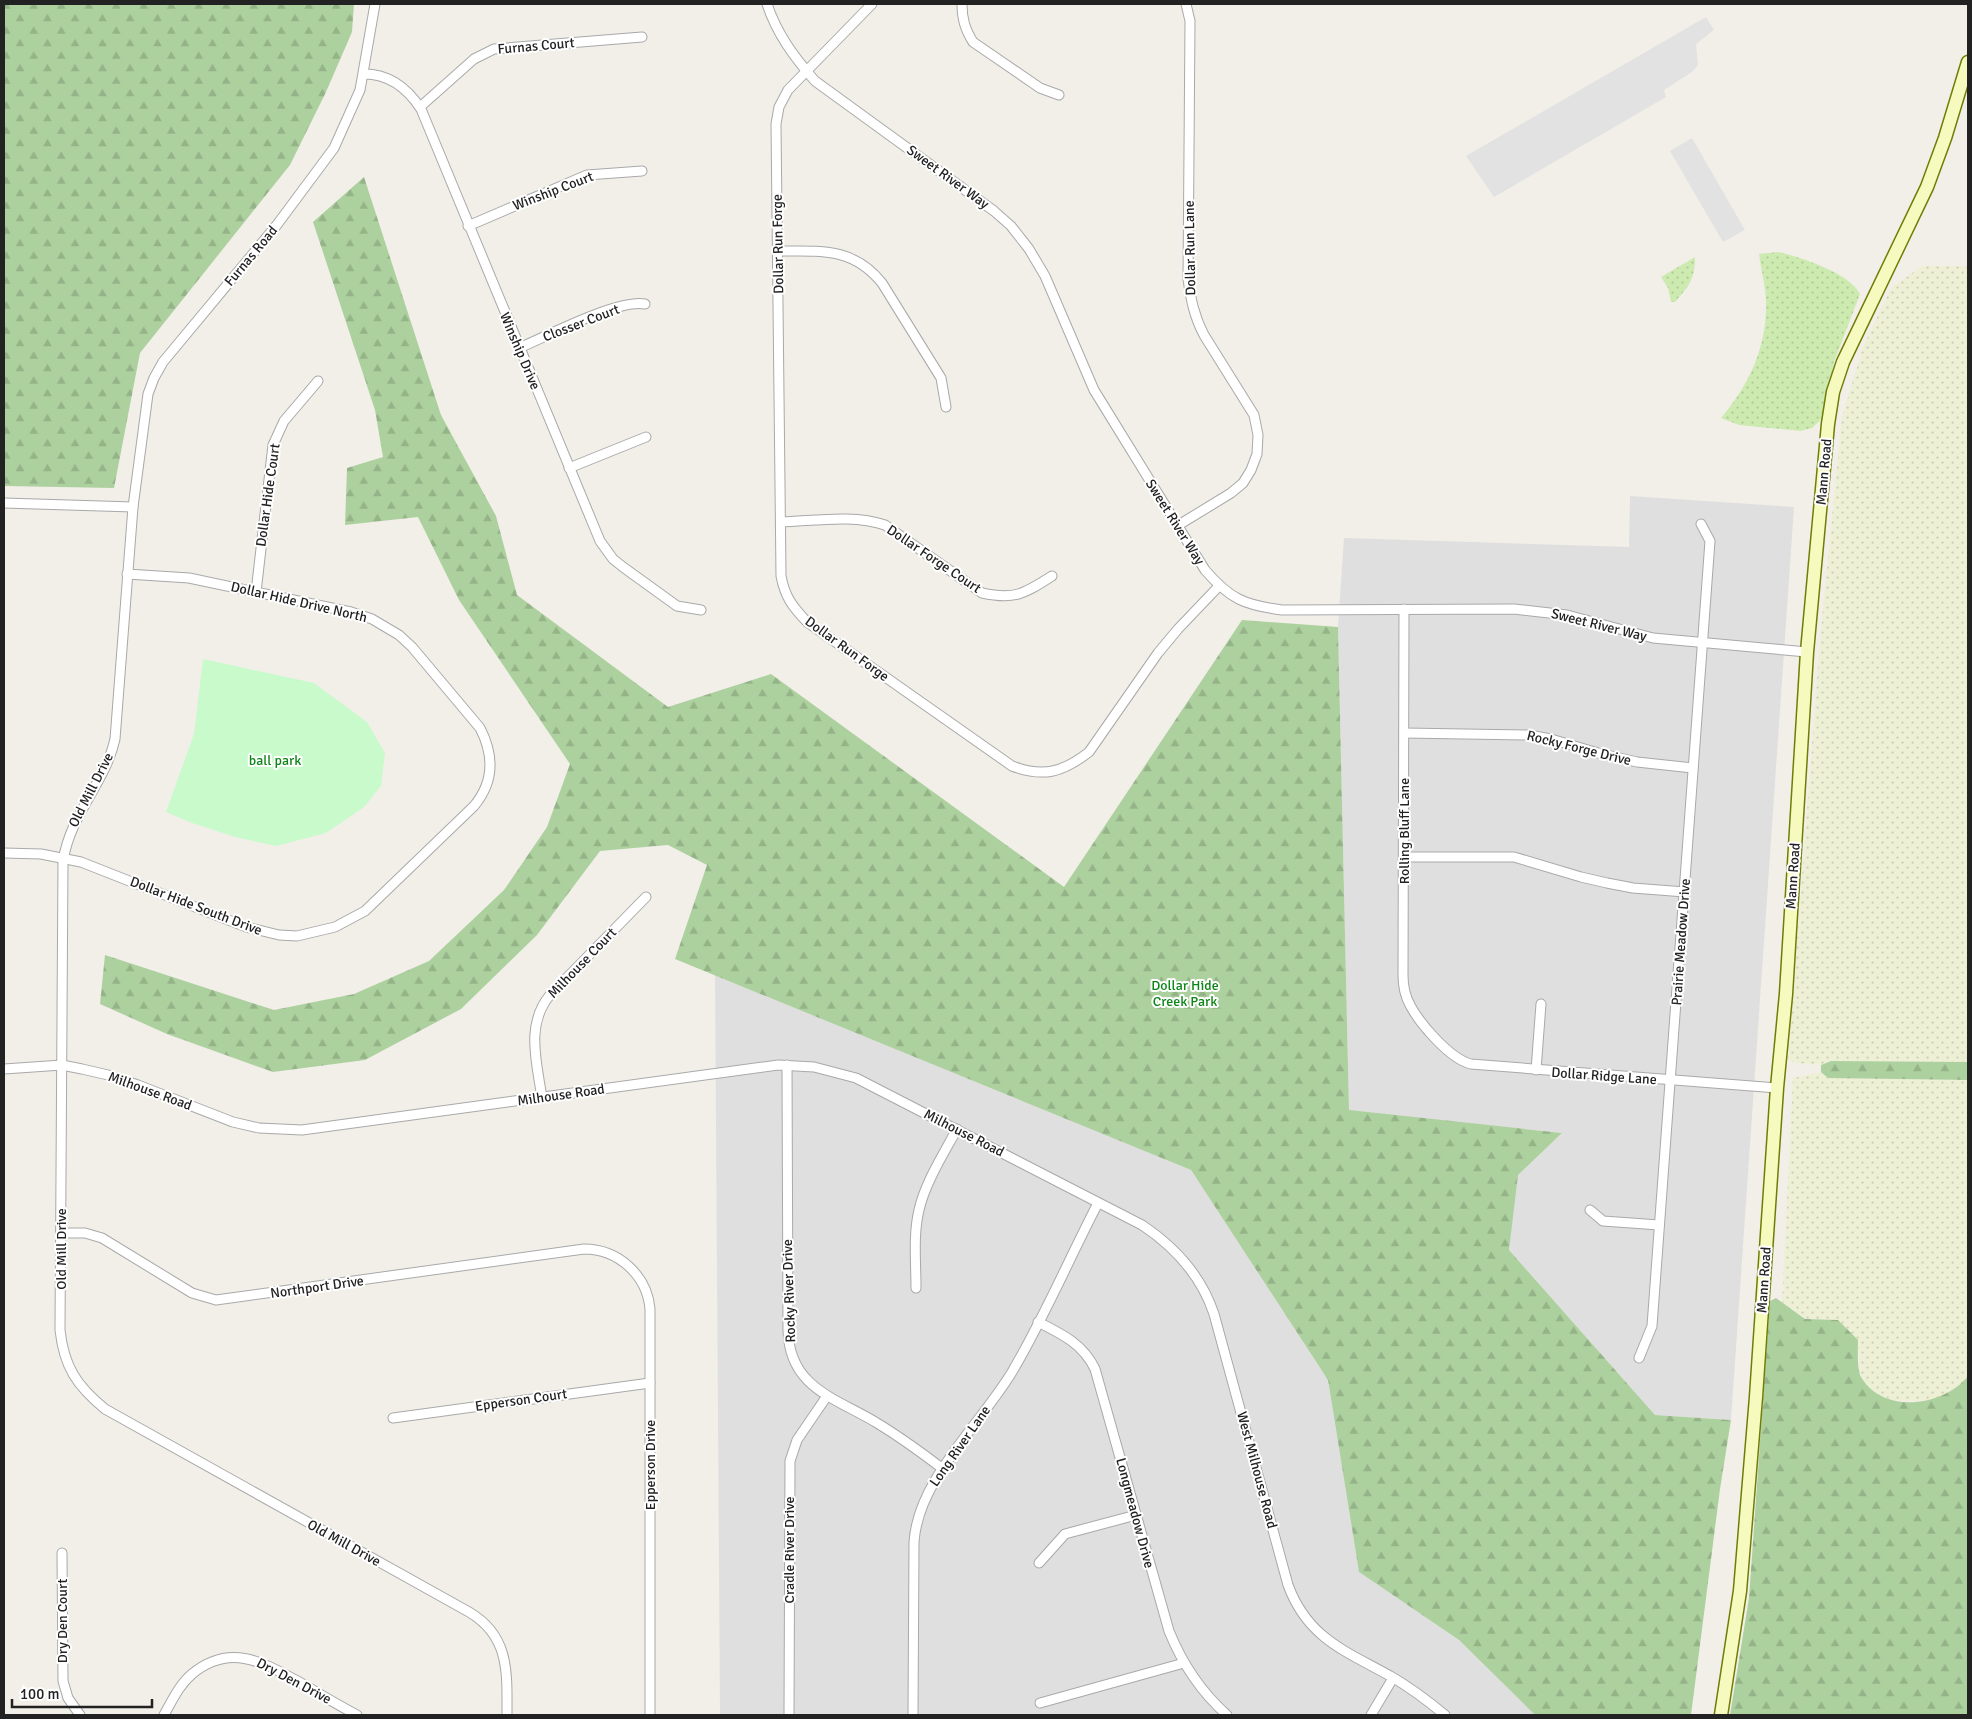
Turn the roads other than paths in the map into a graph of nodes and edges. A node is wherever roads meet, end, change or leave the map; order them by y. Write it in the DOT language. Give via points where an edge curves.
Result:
graph roads {
  1 [pos="375,4"];
  2 [pos="767,4"];
  3 [pos="872,4"];
  4 [pos="962,4"];
  5 [pos="1186,4"];
  6 [pos="642,37"];
  7 [pos="1968,62"];
  8 [pos="806,71"];
  9 [pos="364,74"];
  10 [pos="1060,95"];
  11 [pos="420,107"];
  12 [pos="642,171"];
  13 [pos="468,226"];
  14 [pos="778,251"];
  15 [pos="645,304"];
  16 [pos="519,348"];
  17 [pos="318,381"];
  18 [pos="946,407"];
  19 [pos="646,437"];
  20 [pos="569,468"];
  21 [pos="4,503"];
  22 [pos="133,507"];
  23 [pos="781,522"];
  24 [pos="1701,524"];
  25 [pos="1177,526"];
  26 [pos="129,552"];
  27 [pos="128,574"];
  28 [pos="1052,576"];
  29 [pos="1219,586"];
  30 [pos="256,592"];
  31 [pos="1404,609"];
  32 [pos="701,610"];
  33 [pos="1702,642"];
  34 [pos="1807,652"];
  35 [pos="1404,733"];
  36 [pos="490,759"];
  37 [pos="1694,768"];
  38 [pos="4,853"];
  39 [pos="63,857"];
  40 [pos="1404,857"];
  41 [pos="1685,892"];
  42 [pos="646,897"];
  43 [pos="1541,1004"];
  44 [pos="1439,1042"];
  45 [pos="62,1065"];
  46 [pos="787,1065"];
  47 [pos="4,1069"];
  48 [pos="1536,1070"];
  49 [pos="1670,1081"];
  50 [pos="1777,1088"];
  51 [pos="542,1098"];
  52 [pos="957,1128"];
  53 [pos="1098,1203"];
  54 [pos="1590,1210"];
  55 [pos="1659,1225"];
  56 [pos="61,1233"];
  57 [pos="588,1250"];
  58 [pos="916,1288"];
  59 [pos="1038,1322"];
  60 [pos="1638,1358"];
  61 [pos="650,1383"];
  62 [pos="827,1396"];
  63 [pos="392,1418"];
  64 [pos="943,1469"];
  65 [pos="1136,1515"];
  66 [pos="62,1553"];
  67 [pos="1038,1564"];
  68 [pos="1184,1663"];
  69 [pos="1394,1678"];
  70 [pos="1040,1703"];
  71 [pos="80,1715"];
  72 [pos="164,1715"];
  73 [pos="357,1715"];
  74 [pos="507,1715"];
  75 [pos="650,1715"];
  76 [pos="789,1715"];
  77 [pos="913,1715"];
  78 [pos="1227,1715"];
  79 [pos="1371,1715"];
  80 [pos="1445,1715"];
  81 [pos="1721,1715"];
  1 -- 9 [label="street, Furnas Road"];
  2 -- 8 [label="street, Sweet River Way" via="778,32"];
  3 -- 8 [label="street, Dollar Run Forge"];
  4 -- 10 [label="street" via="962,18 973,42 1040,88"];
  5 -- 25 [label="street, Dollar Run Lane" via="1190,21 1188,279 1191,304 1204,335 1254,415 1258,435 1257,454 1243,483"];
  6 -- 11 [label="street, Furnas Court" via="494,48 474,59"];
  7 -- 34 [label="main road, Mann Road" via="1945,138 1926,186 1848,349 1836,384 1828,424"];
  8 -- 14 [label="street, Dollar Run Forge" via="788,90 779,107 776,124"];
  8 -- 25 [label="street, Sweet River Way" via="815,82 994,211 1029,248 1045,276 1094,390"];
  9 -- 11 [label="street, Winship Drive" via="395,82"];
  9 -- 22 [label="street, Furnas Road" via="349,117 330,155 158,370 146,404"];
  11 -- 13 [label="street, Winship Drive"];
  12 -- 13 [label="street, Winship Court" via="587,175"];
  13 -- 16 [label="street, Winship Drive"];
  14 -- 18 [label="street" via="830,251 848,256 874,272 941,378"];
  14 -- 23 [label="street, Dollar Run Forge"];
  15 -- 16 [label="street, Closser Court" via="602,313"];
  16 -- 20 [label="street, Winship Drive"];
  17 -- 30 [label="street, Dollar Hide Court" via="284,421 273,445"];
  19 -- 20 [label="street"];
  20 -- 32 [label="street, Winship Drive" via="598,538 613,559 677,606"];
  21 -- 22 [label="street"];
  22 -- 26 [label="street, Furnas Road"];
  23 -- 28 [label="street, Dollar Forge Court" via="860,520 885,525 982,593 1014,596 1028,592"];
  23 -- 29 [label="street, Dollar Run Forge" via="784,591 806,622 1012,766 1026,771 1057,771 1089,752 1158,653"];
  24 -- 33 [label="street, Prairie Meadow Drive" via="1710,541"];
  25 -- 29 [label="street, Sweet River Way"];
  26 -- 27 [label="street, Old Mill Drive"];
  27 -- 30 [label="street, Dollar Hide Drive North" via="181,576"];
  27 -- 39 [label="street, Old Mill Drive" via="113,747 105,769 76,818"];
  29 -- 31 [label="street, Sweet River Way" via="1237,598 1264,608"];
  30 -- 36 [label="street, Dollar Hide Drive North" via="364,615 399,635 418,653 480,728 489,747"];
  31 -- 33 [label="street, Sweet River Way" via="1544,612 1568,615 1653,638"];
  31 -- 35 [label="street, Rolling Bluff Lane"];
  33 -- 34 [label="street, Sweet River Way"];
  33 -- 37 [label="street, Prairie Meadow Drive"];
  34 -- 50 [label="main road, Mann Road" via="1786,994"];
  35 -- 37 [label="street, Rocky Forge Drive" via="1529,734 1637,762"];
  35 -- 40 [label="street, Rolling Bluff Lane"];
  36 -- 39 [label="street, Dollar Hide South Drive" via="488,782 474,806 372,905 343,924 318,932 288,936 258,932"];
  37 -- 41 [label="street, Prairie Meadow Drive"];
  38 -- 39 [label="street, Dollar Hide South Drive"];
  39 -- 45 [label="street, Old Mill Drive"];
  40 -- 41 [label="street" via="1514,857 1607,883"];
  40 -- 44 [label="street, Rolling Bluff Lane" via="1404,987 1411,1006"];
  41 -- 49 [label="street, Prairie Meadow Drive"];
  42 -- 51 [label="street, Milhouse Court" via="543,1006 534,1036"];
  43 -- 48 [label="street"];
  44 -- 48 [label="street, Dollar Ridge Lane" via="1464,1062"];
  45 -- 47 [label="street, Milhouse Road"];
  45 -- 51 [label="street, Milhouse Road" via="116,1077 233,1122 280,1130 319,1129"];
  45 -- 56 [label="street, Old Mill Drive"];
  46 -- 51 [label="street, Milhouse Road"];
  46 -- 52 [label="street, Milhouse Road" via="814,1066 856,1078"];
  46 -- 62 [label="street, Rocky River Drive" via="788,1334 792,1355 803,1374"];
  48 -- 49 [label="street, Dollar Ridge Lane"];
  49 -- 50 [label="street, Dollar Ridge Lane"];
  49 -- 55 [label="street, Prairie Meadow Drive"];
  50 -- 81 [label="main road, Mann Road" via="1740,1591"];
  52 -- 53 [label="street, Milhouse Road"];
  52 -- 58 [label="street" via="919,1210"];
  53 -- 59 [label="street, Long River Lane"];
  53 -- 69 [label="street, West Milhouse Road" via="1161,1238 1198,1278 1214,1314 1288,1585 1297,1605 1311,1626 1327,1641"];
  54 -- 55 [label="street" via="1603,1221"];
  55 -- 60 [label="street, Prairie Meadow Drive" via="1652,1326"];
  56 -- 57 [label="street, Northport Drive" via="102,1238 192,1293 216,1300"];
  56 -- 74 [label="street, Old Mill Drive" via="62,1342 71,1371 86,1392 112,1414 480,1619 494,1635 504,1655"];
  57 -- 61 [label="street, Epperson Drive" via="612,1255 624,1262 645,1288 650,1310"];
  59 -- 64 [label="street, Long River Lane" via="1011,1374"];
  59 -- 65 [label="street, Longmeadow Drive" via="1075,1342 1086,1352 1095,1368"];
  61 -- 63 [label="street, Epperson Court"];
  61 -- 75 [label="street, Epperson Drive"];
  62 -- 64 [label="street, Rocky River Drive" via="877,1423"];
  62 -- 76 [label="street, Cradle River Drive" via="796,1440 790,1460"];
  64 -- 77 [label="street, Long River Lane" via="922,1504 914,1537"];
  65 -- 67 [label="street" via="1065,1534"];
  65 -- 68 [label="street, Longmeadow Drive" via="1165,1620"];
  66 -- 71 [label="street, Dry Den Court" via="63,1681 68,1698"];
  68 -- 70 [label="street"];
  68 -- 78 [label="street, Longmeadow Drive" via="1206,1694"];
  69 -- 79 [label="street"];
  69 -- 80 [label="street, West Milhouse Road"];
  72 -- 73 [label="street, Dry Den Drive" via="183,1684 199,1669 223,1659 244,1658 265,1663"];
}
